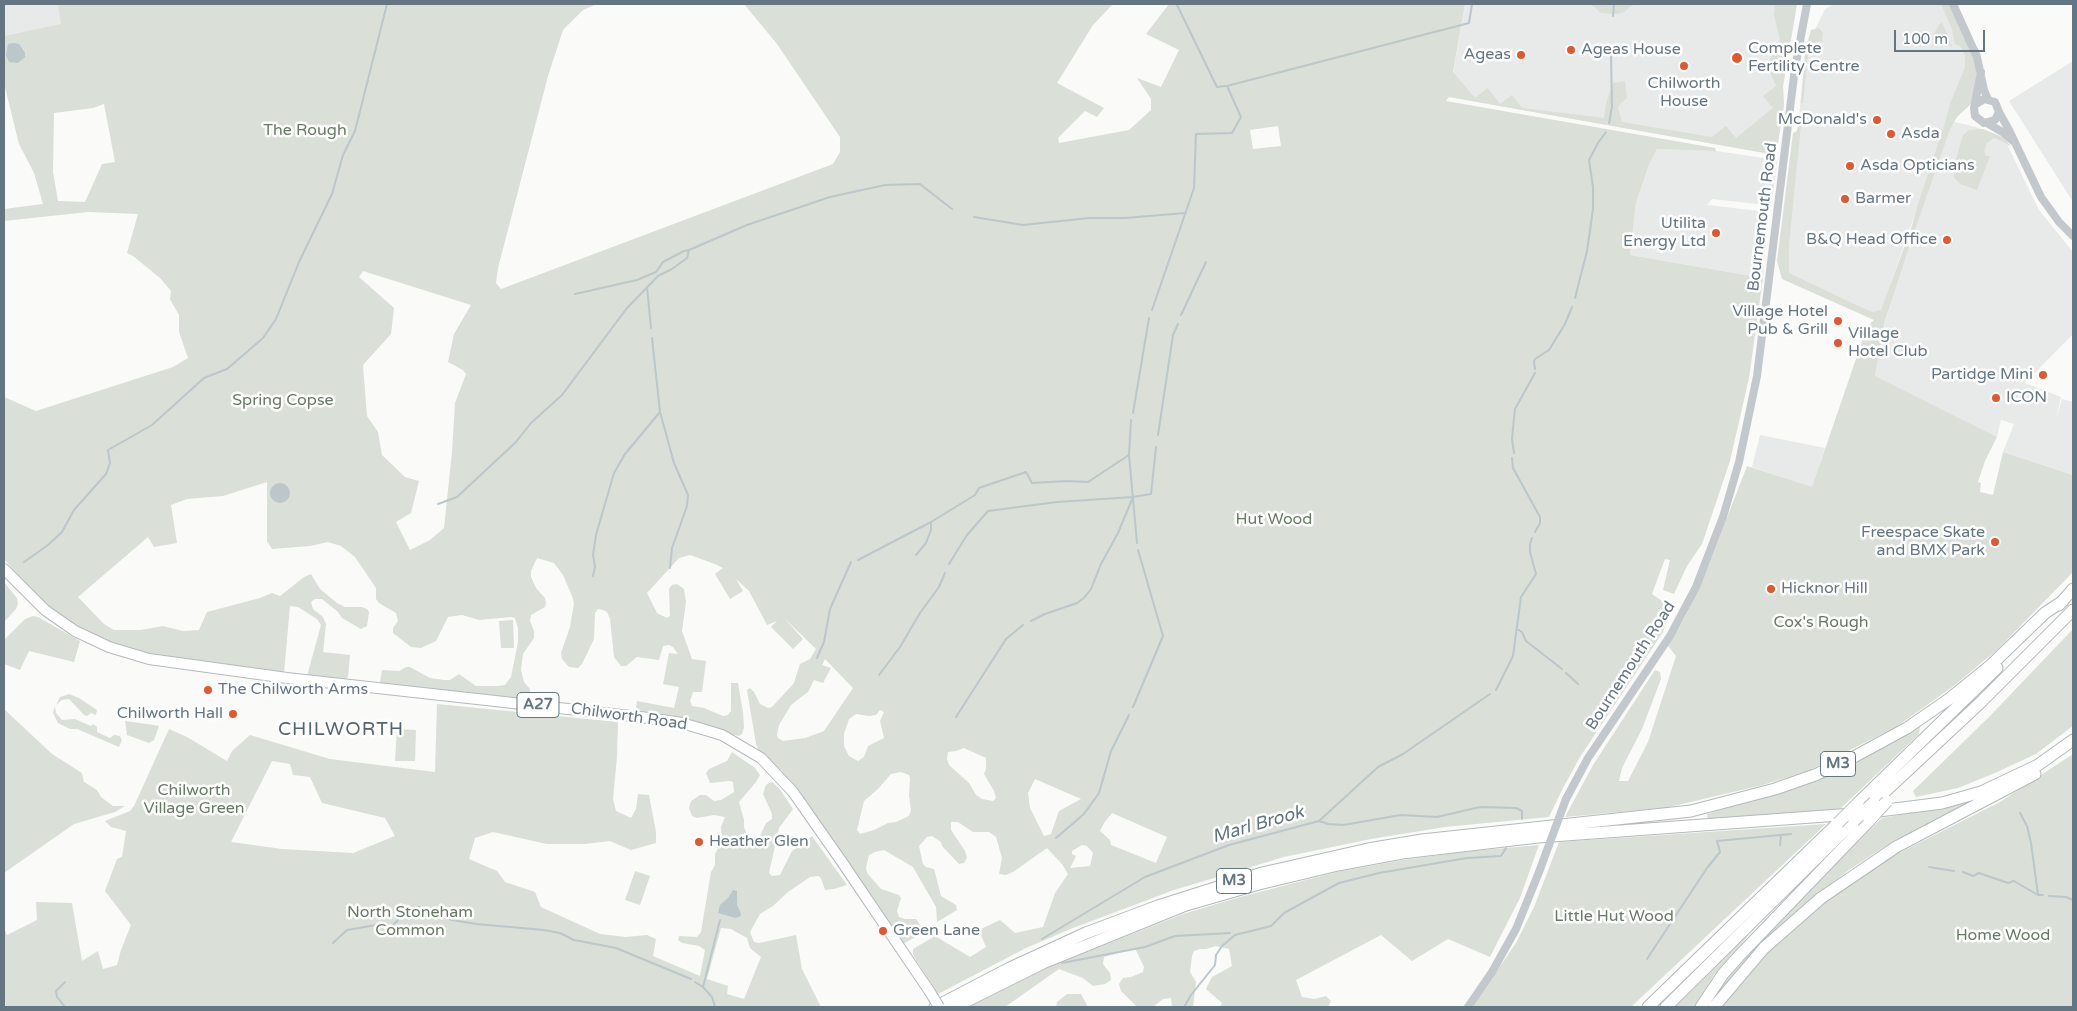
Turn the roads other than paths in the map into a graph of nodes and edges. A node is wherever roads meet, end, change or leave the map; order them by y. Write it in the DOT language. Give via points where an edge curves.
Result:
graph roads {
  1 [pos="1807,4"];
  2 [pos="1812,4"];
  3 [pos="1953,4"];
  4 [pos="1806,14"];
  5 [pos="1981,72"];
  6 [pos="1988,99"];
  7 [pos="1976,104"];
  8 [pos="1998,112"];
  9 [pos="1987,123"];
  10 [pos="2014,142"];
  11 [pos="2073,236"];
  12 [pos="4,569"];
  13 [pos="2073,588"];
  14 [pos="2063,601"];
  15 [pos="2073,610"];
  16 [pos="2072,740"];
  17 [pos="1919,760"];
  18 [pos="1678,978"];
  19 [pos="935,1007"];
  20 [pos="939,1007"];
  21 [pos="955,1007"];
  22 [pos="1468,1007"];
  23 [pos="1640,1007"];
  24 [pos="1648,1007"];
  25 [pos="1666,1007"];
  26 [pos="1701,1007"];
  27 [pos="1714,1007"];
  1 -- 4 [label="street, Bournemouth Road"];
  2 -- 4 [label="street, Bournemouth Road"];
  3 -- 5 [label="street"];
  4 -- 22 [label="street, Bournemouth Road, bridge" via="1796,68 1758,376 1723,516 1696,587 1670,636 1588,758 1566,799 1516,929"];
  5 -- 6 [label="street"];
  5 -- 7 [label="street"];
  6 -- 7 [label="street"];
  6 -- 8 [label="street" via="1995,102"];
  7 -- 9 [label="street" via="1975,116 1980,122"];
  8 -- 9 [label="street" via="1995,120"];
  8 -- 10 [label="street"];
  9 -- 10 [label="street"];
  10 -- 11 [label="street" via="2040,197"];
  12 -- 20 [label="main road, Chilworth Road / A27, bridge" via="45,610 75,631 109,647 150,659 286,678 640,717 689,725 722,735 761,758 793,792"];
  13 -- 14 [label="highway, M3"];
  14 -- 18 [label="highway, M3, bridge"];
  14 -- 19 [label="highway, M3" via="2045,613 1991,665 1907,728 1850,759 1775,789 1691,811 1422,840 1262,873 1086,933"];
  15 -- 17 [label="highway"];
  16 -- 21 [label="highway, M3" via="2021,774 1982,792 1942,803 1895,810 1538,837 1338,864 1186,906 1043,963"];
  16 -- 27 [label="highway, M3" via="2061,755 2021,783 1908,840 1821,898 1764,948"];
  17 -- 25 [label="highway, bridge"];
  17 -- 26 [label="highway, bridge" via="1906,781 1738,956"];
  18 -- 23 [label="highway, M3"];
  18 -- 24 [label="highway, M3"];
}
